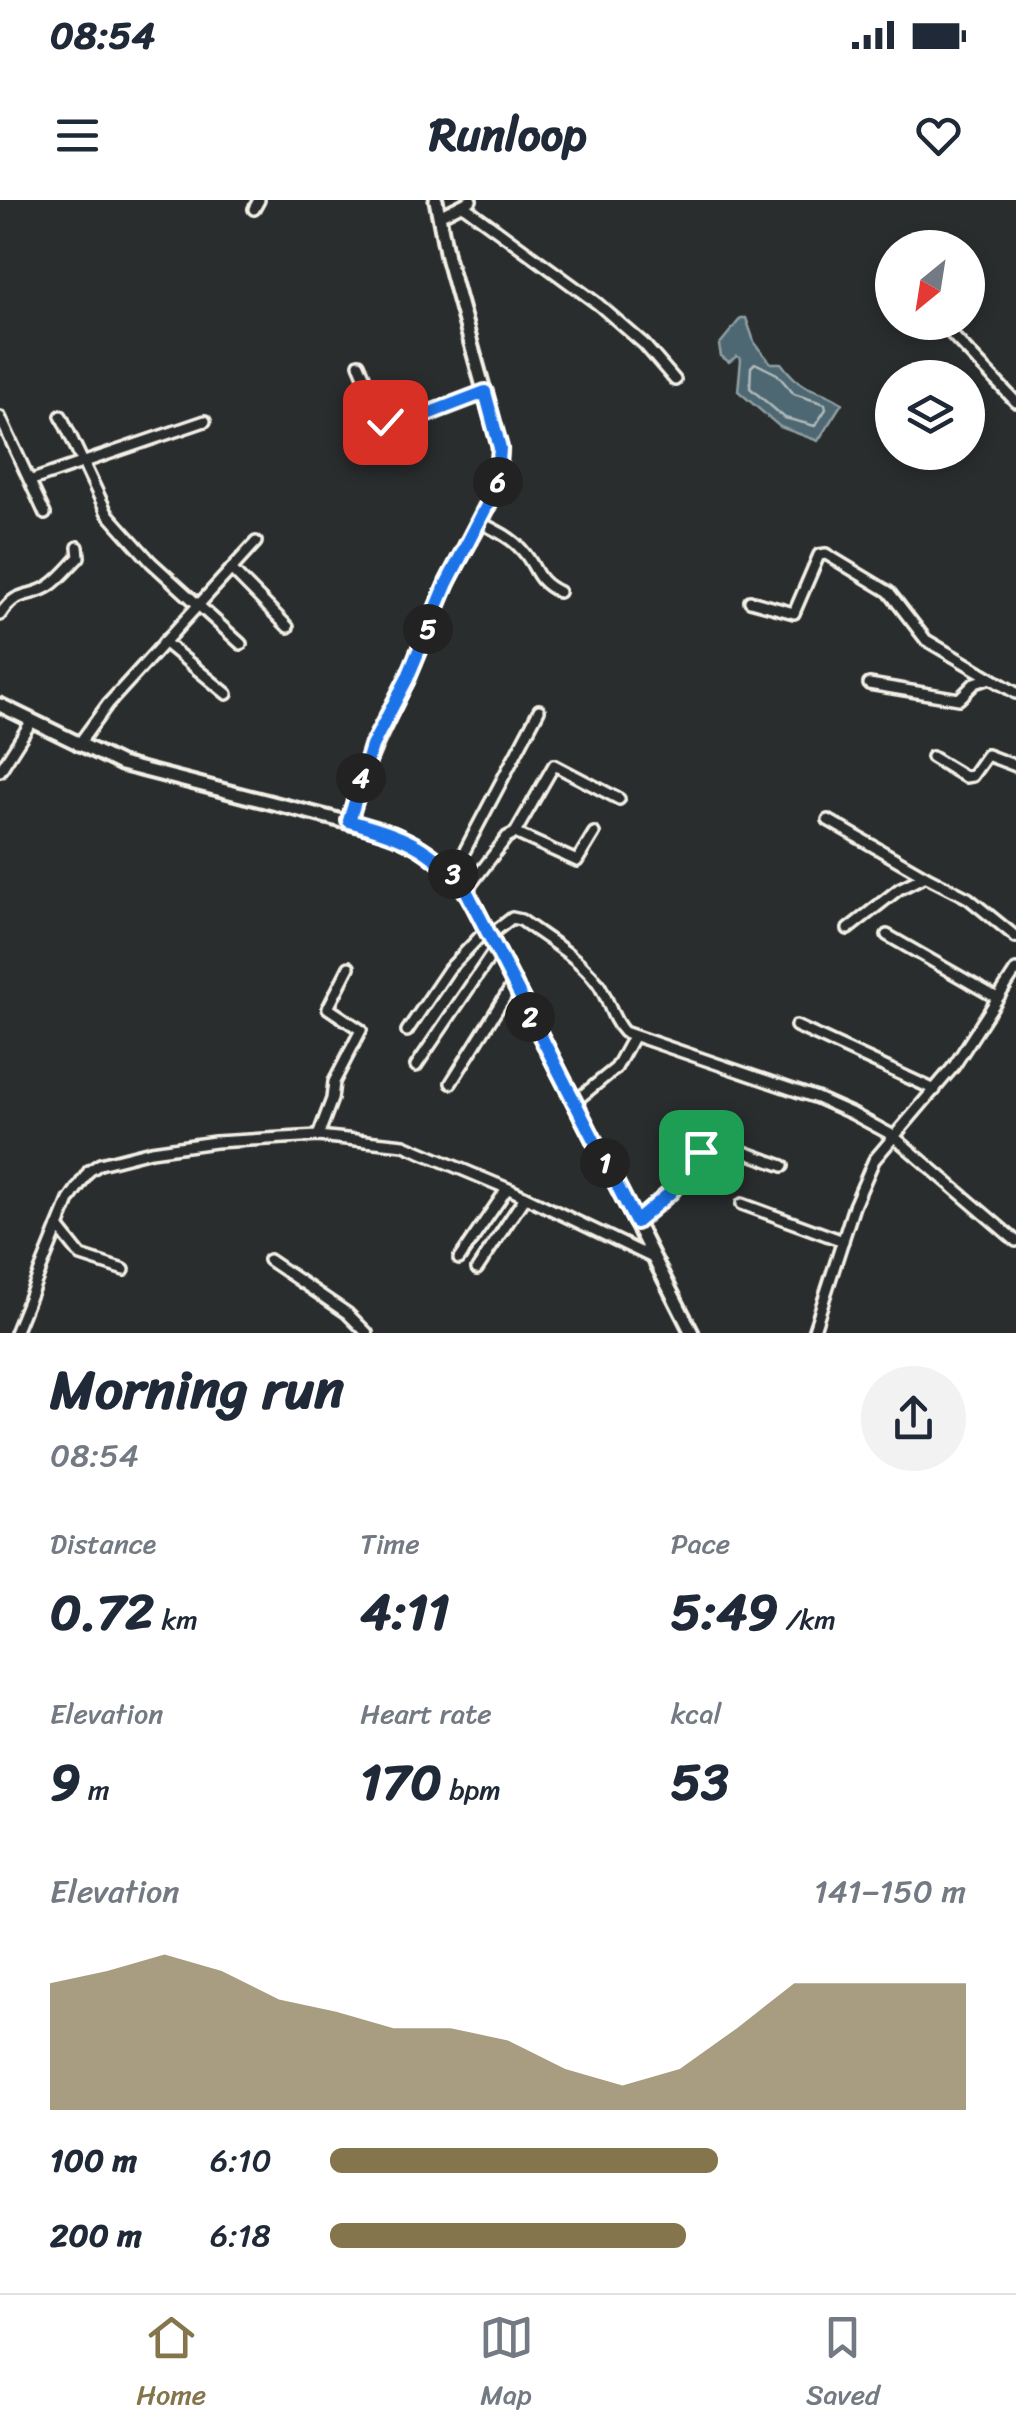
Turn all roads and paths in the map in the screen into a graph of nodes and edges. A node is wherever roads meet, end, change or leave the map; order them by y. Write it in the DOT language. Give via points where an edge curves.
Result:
graph roads {
  1 [pos="436,200"];
  2 [pos="468,203"];
  3 [pos="440,216"];
  4 [pos="957,340"];
  5 [pos="359,364"];
  6 [pos="676,380"];
  7 [pos="485,392"];
  8 [pos="1016,402"];
  9 [pos="0,416"];
  10 [pos="61,416"];
  11 [pos="205,422"];
  12 [pos="82,464"];
  13 [pos="32,480"];
  14 [pos="45,514"];
  15 [pos="480,523"];
  16 [pos="256,542"];
  17 [pos="78,547"];
  18 [pos="231,569"];
  19 [pos="558,592"];
  20 [pos="750,601"];
  21 [pos="198,605"];
  22 [pos="0,615"];
  23 [pos="288,628"];
  24 [pos="164,642"];
  25 [pos="241,644"];
  26 [pos="990,678"];
  27 [pos="869,684"];
  28 [pos="1016,693"];
  29 [pos="227,694"];
  30 [pos="0,705"];
  31 [pos="539,710"];
  32 [pos="31,722"];
  33 [pos="78,745"];
  34 [pos="932,756"];
  35 [pos="1016,766"];
  36 [pos="0,771"];
  37 [pos="619,799"];
  38 [pos="828,820"];
  39 [pos="349,821"];
  40 [pos="594,833"];
  41 [pos="515,834"];
  42 [pos="452,873"];
  43 [pos="926,876"];
  44 [pos="466,890"];
  45 [pos="848,928"];
  46 [pos="887,935"];
  47 [pos="1016,936"];
  48 [pos="491,937"];
  49 [pos="350,967"];
  50 [pos="1016,970"];
  51 [pos="513,984"];
  52 [pos="997,998"];
  53 [pos="796,1026"];
  54 [pos="407,1030"];
  55 [pos="633,1037"];
  56 [pos="416,1066"];
  57 [pos="451,1083"];
  58 [pos="934,1090"];
  59 [pos="573,1103"];
  60 [pos="892,1135"];
  61 [pos="318,1136"];
  62 [pos="783,1166"];
  63 [pos="508,1189"];
  64 [pos="525,1197"];
  65 [pos="742,1204"];
  66 [pos="636,1222"];
  67 [pos="58,1227"];
  68 [pos="1016,1240"];
  69 [pos="843,1241"];
  70 [pos="459,1258"];
  71 [pos="653,1258"];
  72 [pos="269,1260"];
  73 [pos="477,1269"];
  74 [pos="124,1270"];
  75 [pos="14,1333"];
  76 [pos="367,1333"];
  77 [pos="692,1333"];
  78 [pos="814,1333"];
  1 -- 3 [label="street"];
  2 -- 3 [label="street"];
  2 -- 6 [label="street" via="598,304"];
  3 -- 7 [label="street"];
  4 -- 8 [label="street"];
  5 -- 7 [label="street" via="391,426"];
  7 -- 15 [label="street" via="500,469"];
  9 -- 13 [label="street"];
  10 -- 12 [label="street"];
  11 -- 12 [label="street"];
  12 -- 13 [label="street"];
  12 -- 21 [label="street" via="120,530"];
  13 -- 14 [label="street"];
  15 -- 19 [label="street" via="513,541 540,582"];
  15 -- 39 [label="street" via="372,746"];
  16 -- 18 [label="street"];
  17 -- 22 [label="street" via="79,557 56,580 22,593"];
  18 -- 21 [label="street"];
  18 -- 23 [label="street"];
  20 -- 26 [label="street" via="794,614 818,558 826,554 874,580 926,640"];
  21 -- 24 [label="street"];
  21 -- 25 [label="street"];
  24 -- 29 [label="street"];
  24 -- 33 [label="street"];
  26 -- 27 [label="street" via="958,699"];
  26 -- 28 [label="street"];
  30 -- 32 [label="street"];
  31 -- 42 [label="street"];
  32 -- 33 [label="street"];
  32 -- 36 [label="street"];
  33 -- 39 [label="street" via="205,788"];
  34 -- 35 [label="street" via="965,777 987,755"];
  37 -- 41 [label="street" via="554,765"];
  38 -- 43 [label="street"];
  39 -- 42 [label="street" via="426,849"];
  40 -- 41 [label="street" via="577,862"];
  41 -- 44 [label="street"];
  42 -- 44 [label="street"];
  43 -- 45 [label="street"];
  43 -- 47 [label="street"];
  44 -- 48 [label="street"];
  46 -- 52 [label="street"];
  48 -- 51 [label="street"];
  48 -- 54 [label="street" via="449,969"];
  48 -- 55 [label="street" via="516,918 571,955 598,983 616,1023"];
  48 -- 56 [label="street"];
  49 -- 61 [label="street" via="328,1008 361,1030 334,1082"];
  50 -- 52 [label="street"];
  51 -- 57 [label="street"];
  51 -- 59 [label="street"];
  52 -- 58 [label="street"];
  53 -- 58 [label="street"];
  55 -- 59 [label="street" via="616,1068"];
  55 -- 60 [label="street" via="817,1098"];
  58 -- 60 [label="street"];
  59 -- 66 [label="street"];
  60 -- 68 [label="street"];
  60 -- 69 [label="street" via="863,1182"];
  61 -- 63 [label="street" via="404,1145"];
  61 -- 67 [label="street" via="215,1142 100,1164 78,1183"];
  62 -- 66 [label="street" via="711,1140 686,1176"];
  63 -- 64 [label="street"];
  63 -- 70 [label="street"];
  64 -- 71 [label="street"];
  64 -- 73 [label="street"];
  65 -- 69 [label="street"];
  66 -- 71 [label="street"];
  67 -- 74 [label="street" via="81,1256"];
  67 -- 75 [label="street"];
  69 -- 78 [label="street"];
  71 -- 77 [label="street"];
  72 -- 76 [label="street"];
}
